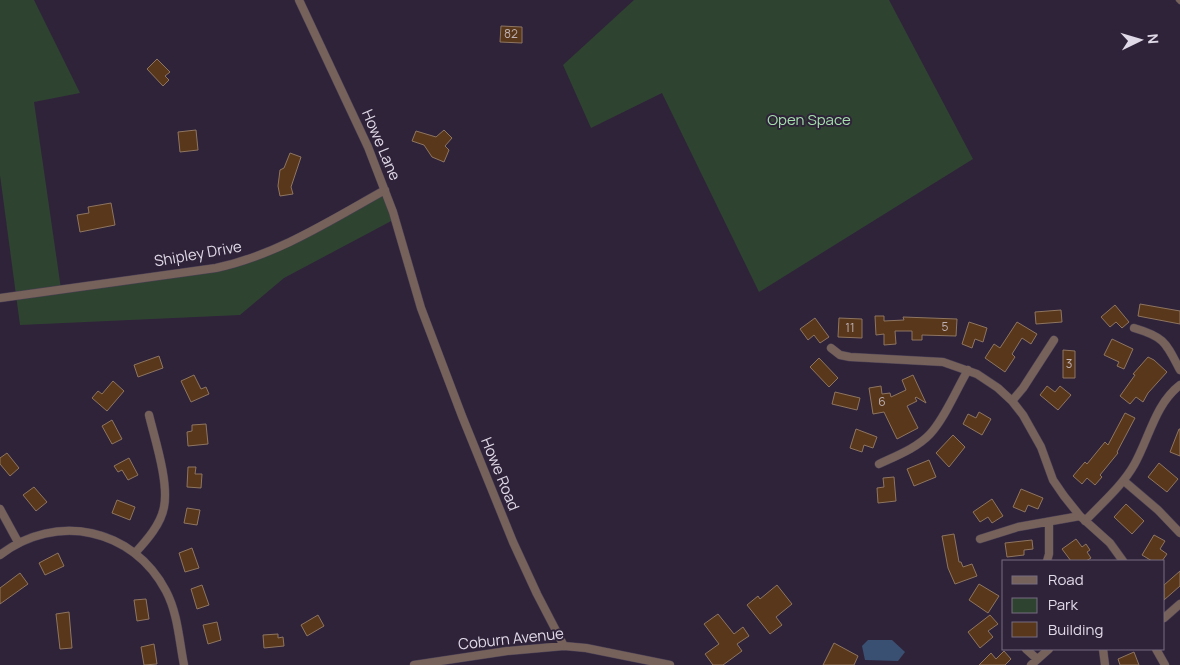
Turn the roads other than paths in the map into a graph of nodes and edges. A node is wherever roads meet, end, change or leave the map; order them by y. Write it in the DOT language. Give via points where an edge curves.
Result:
graph roads {
  1 [pos="299,0"];
  2 [pos="385,190"];
  3 [pos="0,298"];
  4 [pos="421,308"];
  5 [pos="1134,328"];
  6 [pos="1054,340"];
  7 [pos="831,348"];
  8 [pos="968,370"];
  9 [pos="1180,370"];
  10 [pos="1180,385"];
  11 [pos="1012,401"];
  12 [pos="149,415"];
  13 [pos="879,464"];
  14 [pos="1124,480"];
  15 [pos="0,509"];
  16 [pos="1083,518"];
  17 [pos="1049,523"];
  18 [pos="1180,534"];
  19 [pos="980,539"];
  20 [pos="18,542"];
  21 [pos="135,553"];
  22 [pos="0,554"];
  23 [pos="1047,560"];
  24 [pos="1122,560"];
  25 [pos="1180,604"];
  26 [pos="1165,617"];
  27 [pos="564,646"];
  28 [pos="1027,650"];
  29 [pos="1048,650"];
  30 [pos="1103,650"];
  31 [pos="1157,650"];
  32 [pos="1034,662"];
  33 [pos="184,665"];
  34 [pos="414,665"];
  35 [pos="670,665"];
  36 [pos="1105,665"];
  37 [pos="1165,665"];
  1 -- 2 [label="street, Howe Lane"];
  2 -- 3 [label="street, Shipley Drive" via="277,248 238,263"];
  2 -- 4 [label="street, Howe Lane"];
  4 -- 27 [label="street, Howe Road" via="513,542"];
  5 -- 9 [label="street" via="1164,341"];
  6 -- 11 [label="street"];
  7 -- 8 [label="street" via="850,357 944,362"];
  8 -- 11 [label="street"];
  8 -- 13 [label="street" via="929,435 912,448"];
  10 -- 14 [label="street" via="1162,404 1135,464"];
  11 -- 16 [label="street" via="1041,447 1053,480"];
  12 -- 21 [label="street" via="164,479 164,508 153,531"];
  14 -- 16 [label="street"];
  14 -- 18 [label="street"];
  15 -- 20 [label="street"];
  16 -- 17 [label="street"];
  16 -- 24 [label="street" via="1110,543"];
  17 -- 19 [label="street" via="1018,527"];
  17 -- 23 [label="street"];
  20 -- 21 [label="street" via="42,534 81,531 106,537"];
  20 -- 22 [label="street"];
  21 -- 33 [label="street" via="153,570 167,593 174,611"];
  25 -- 26 [label="street"];
  27 -- 34 [label="street, Coburn Avenue"];
  27 -- 35 [label="street, Coburn Avenue"];
  28 -- 32 [label="street"];
  29 -- 32 [label="street"];
  30 -- 36 [label="street"];
  31 -- 37 [label="street"];
}
